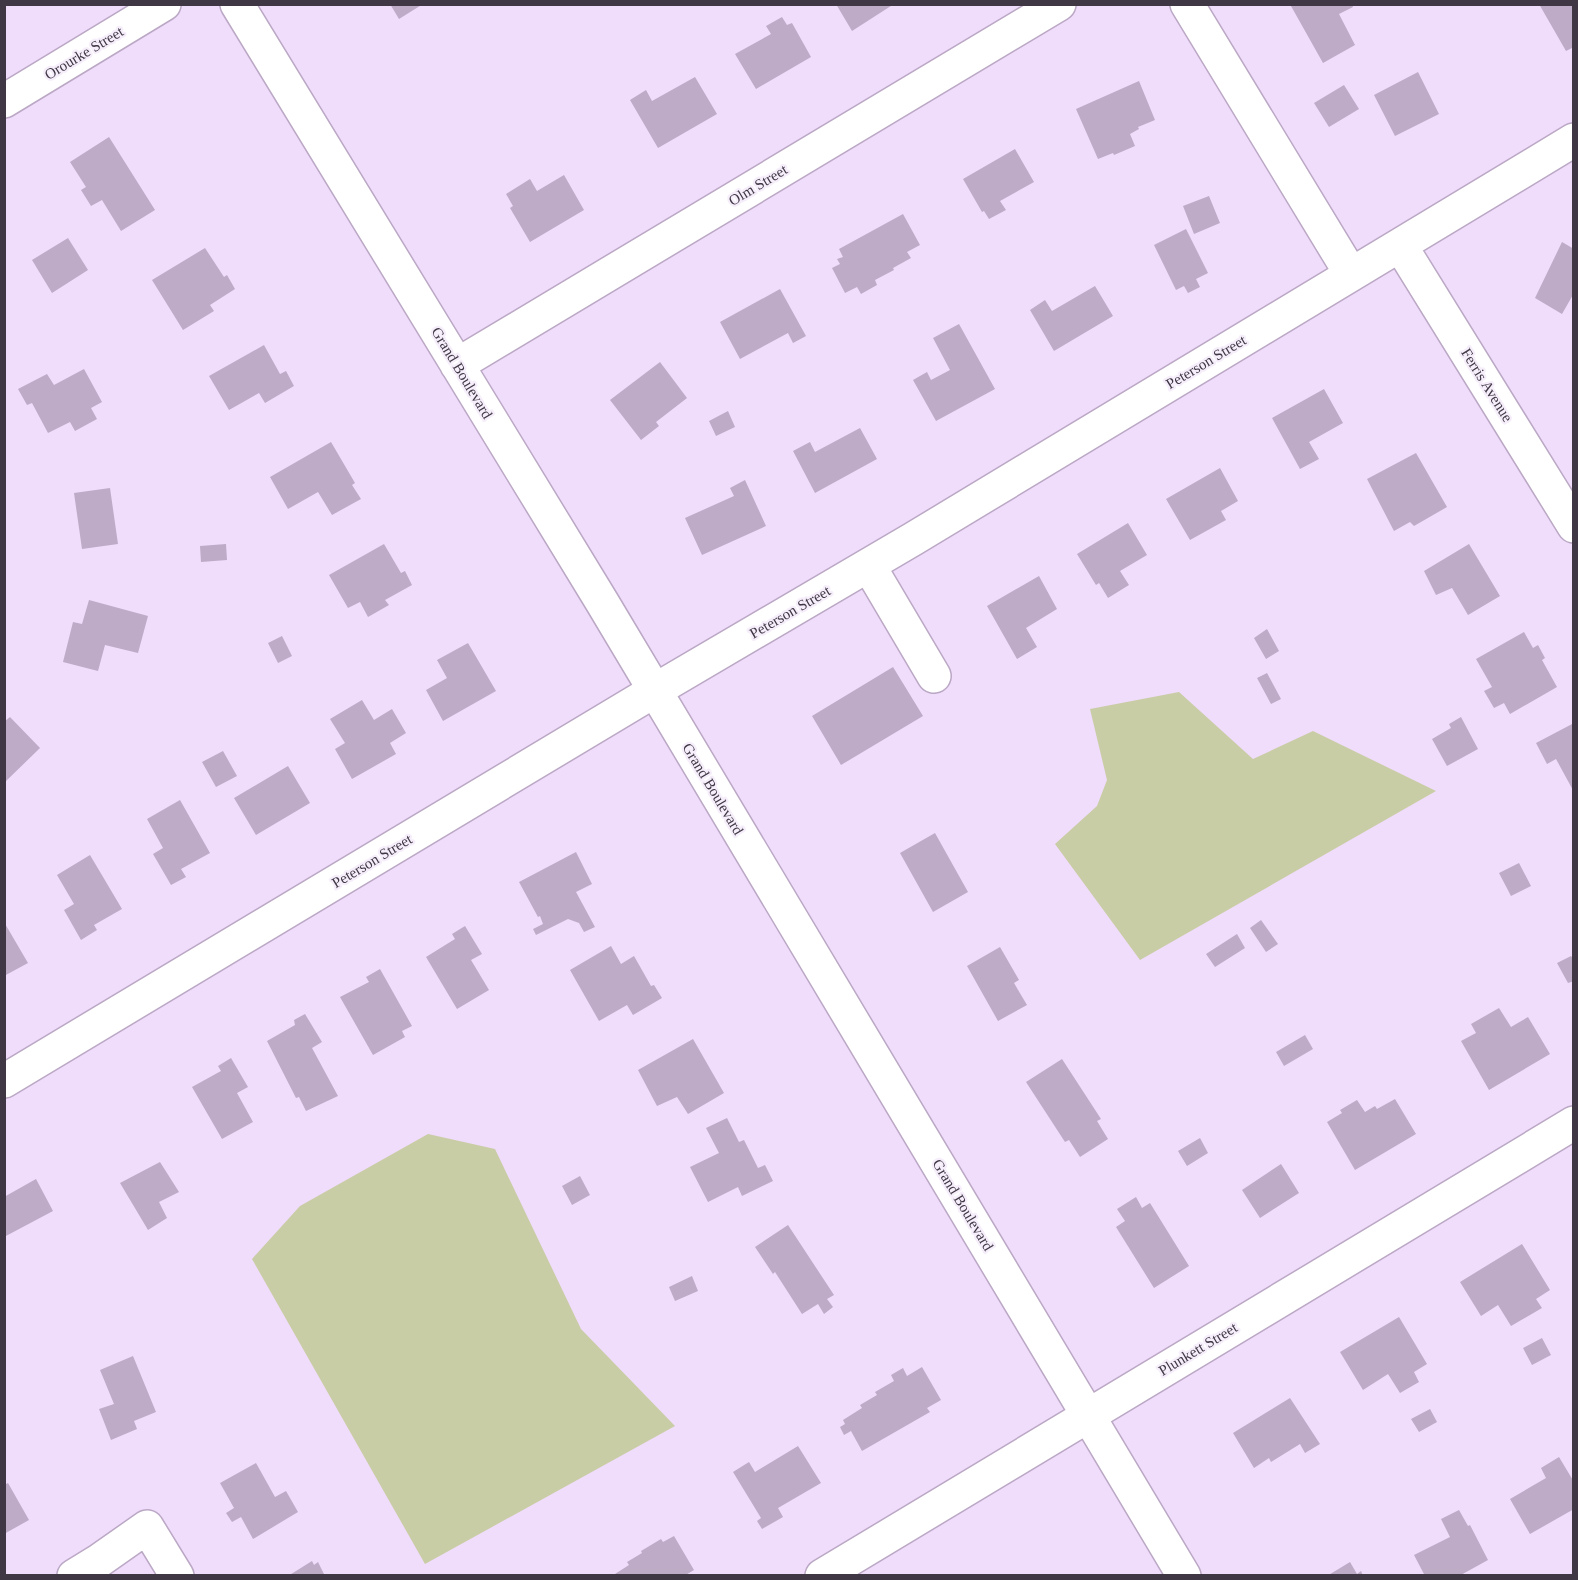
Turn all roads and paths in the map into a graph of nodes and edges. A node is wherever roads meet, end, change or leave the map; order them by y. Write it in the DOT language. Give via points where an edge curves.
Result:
graph roads {
  1 [pos="164,4"];
  2 [pos="237,4"];
  3 [pos="1059,4"];
  4 [pos="1187,4"];
  5 [pos="4,101"];
  6 [pos="1574,140"];
  7 [pos="1400,245"];
  8 [pos="1351,274"];
  9 [pos="457,365"];
  10 [pos="1574,526"];
  11 [pos="868,566"];
  12 [pos="934,676"];
  13 [pos="654,691"];
  14 [pos="4,1081"];
  15 [pos="1574,1123"];
  16 [pos="1089,1415"];
  17 [pos="75,1575"];
  18 [pos="177,1575"];
  19 [pos="822,1575"];
  20 [pos="1184,1575"];
  1 -- 5 [label="street, Orourke Street"];
  2 -- 9 [label="street, Grand Boulevard"];
  3 -- 9 [label="street, Olm Street"];
  4 -- 8 [label="street"];
  6 -- 7 [label="street, Peterson Street"];
  7 -- 8 [label="street, Peterson Street"];
  7 -- 10 [label="street, Ferris Avenue"];
  8 -- 11 [label="street, Peterson Street"];
  9 -- 13 [label="street, Grand Boulevard"];
  11 -- 12 [label="street"];
  11 -- 13 [label="street, Peterson Street"];
  13 -- 14 [label="street, Peterson Street"];
  13 -- 16 [label="street, Grand Boulevard"];
  15 -- 16 [label="street, Plunkett Street"];
  16 -- 19 [label="street, Plunkett Street"];
  16 -- 20 [label="street, Grand Boulevard"];
  17 -- 18 [label="street" via="147,1527"];
}
